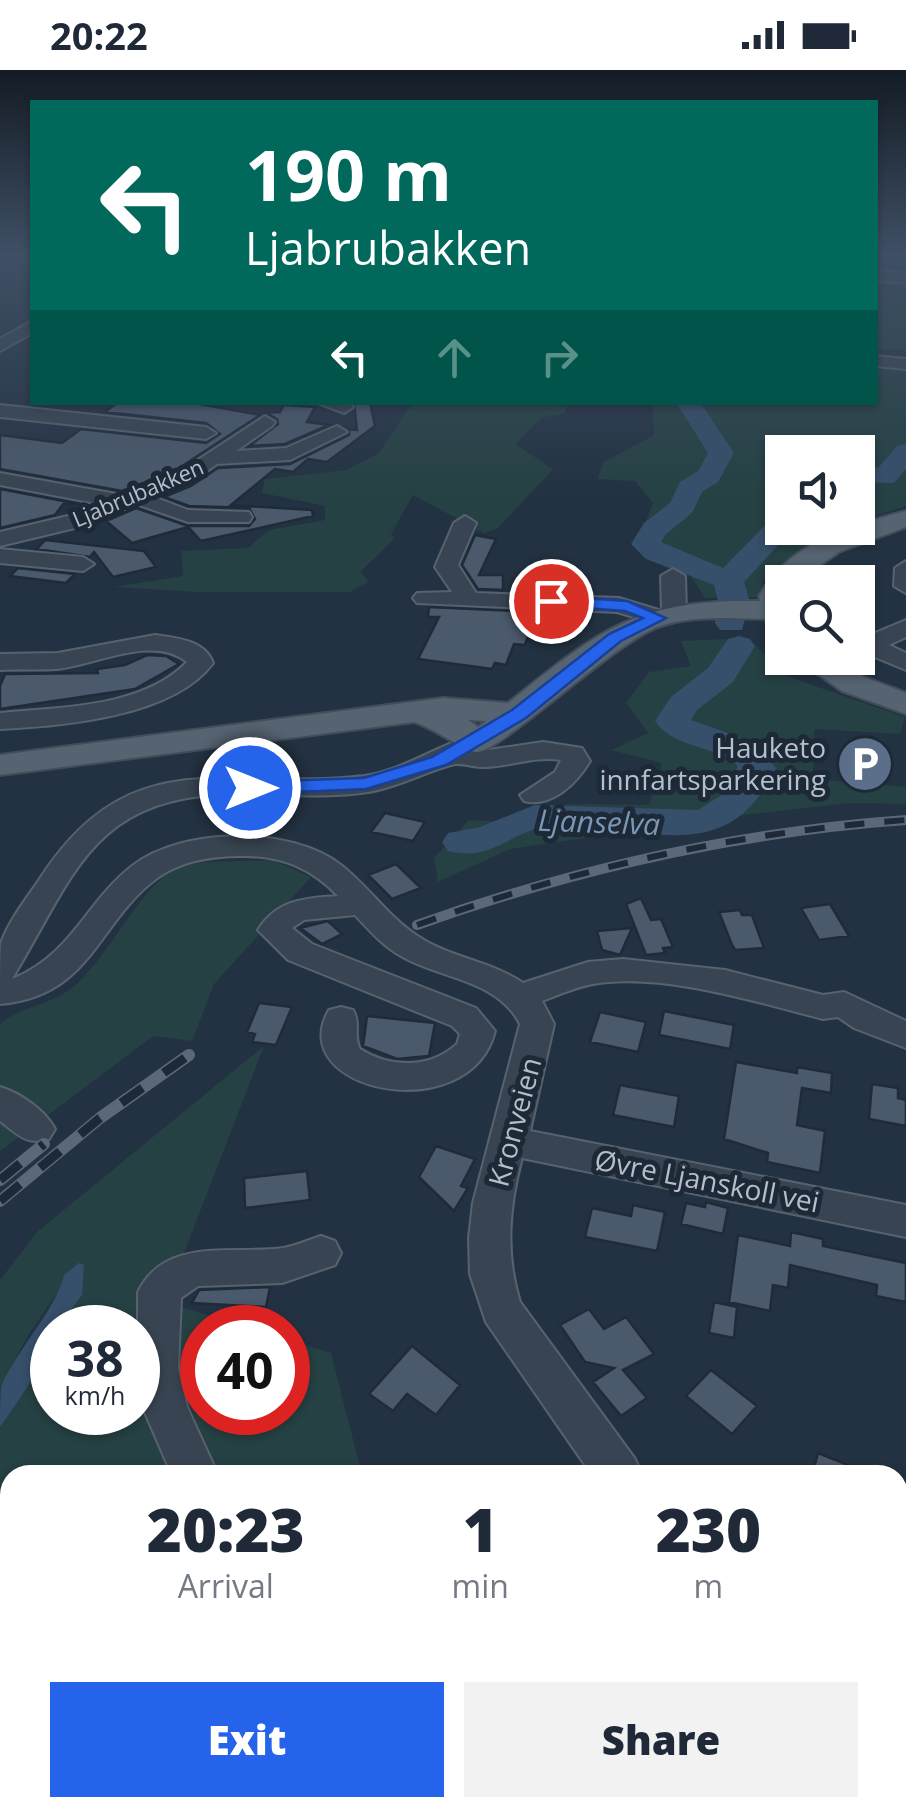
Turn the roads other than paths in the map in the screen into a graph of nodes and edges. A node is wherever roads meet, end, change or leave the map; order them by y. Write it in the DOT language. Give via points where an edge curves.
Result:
graph roads {
  1 [pos="0,411"];
  2 [pos="265,422"];
  3 [pos="337,432"];
  4 [pos="206,433"];
  5 [pos="217,458"];
  6 [pos="0,479"];
  7 [pos="132,499"];
  8 [pos="241,517"];
  9 [pos="906,518"];
  10 [pos="465,523"];
  11 [pos="875,530"];
  12 [pos="0,539"];
  13 [pos="839,545"];
  14 [pos="840,545"];
  15 [pos="0,556"];
  16 [pos="84,564"];
  17 [pos="799,565"];
  18 [pos="818,565"];
  19 [pos="906,568"];
  20 [pos="674,576"];
  21 [pos="554,580"];
  22 [pos="906,586"];
  23 [pos="425,598"];
  24 [pos="467,599"];
  25 [pos="580,603"];
  26 [pos="765,613"];
  27 [pos="666,615"];
  28 [pos="906,627"];
  29 [pos="875,640"];
  30 [pos="875,653"];
  31 [pos="0,662"];
  32 [pos="906,662"];
  33 [pos="875,663"];
  34 [pos="838,675"];
  35 [pos="906,688"];
  36 [pos="906,704"];
  37 [pos="420,713"];
  38 [pos="519,714"];
  39 [pos="1,720"];
  40 [pos="461,751"];
  41 [pos="0,765"];
  42 [pos="534,795"];
  43 [pos="362,903"];
  44 [pos="0,970"];
  45 [pos="0,992"];
  46 [pos="520,996"];
  47 [pos="342,1018"];
  48 [pos="906,1035"];
  49 [pos="0,1101"];
  50 [pos="36,1129"];
  51 [pos="508,1142"];
  52 [pos="906,1221"];
  53 [pos="321,1253"];
  54 [pos="190,1465"];
  55 [pos="612,1465"];
  1 -- 4 [label="street"];
  2 -- 5 [label="street, Ljabrubakken"];
  3 -- 5 [label="street" via="290,454"];
  5 -- 7 [label="street, Ljabrubakken"];
  6 -- 7 [label="street"];
  7 -- 8 [label="street" via="216,519"];
  7 -- 12 [label="street, Ljabrubakken"];
  9 -- 11 [label="main road"];
  10 -- 24 [label="street" via="446,566"];
  13 -- 17 [label="main road"];
  14 -- 18 [label="main road"];
  15 -- 16 [label="street"];
  19 -- 22 [label="street"];
  20 -- 27 [label="street"];
  21 -- 25 [label="street" via="573,588"];
  23 -- 24 [label="street"];
  24 -- 25 [label="street"];
  25 -- 27 [label="street"];
  26 -- 27 [label="main road"];
  27 -- 38 [label="main road" via="608,642"];
  28 -- 29 [label="street"];
  30 -- 32 [label="street"];
  31 -- 39 [label="street" via="58,661 155,642 191,650 200,663 186,678 124,703"];
  33 -- 35 [label="main road"];
  34 -- 36 [label="main road"];
  37 -- 38 [label="main road" via="454,708"];
  37 -- 40 [label="main road" via="450,722"];
  37 -- 41 [label="main road"];
  38 -- 40 [label="main road"];
  40 -- 42 [label="street" via="470,760 551,748 572,754 576,761 566,778"];
  40 -- 44 [label="street" via="391,778 342,786 189,789 120,809 82,843"];
  43 -- 45 [label="street" via="297,853 225,848 182,854 129,884 70,962 32,984"];
  43 -- 46 [label="street" via="411,948"];
  43 -- 47 [label="street" via="290,912 274,930 300,952 464,1017 478,1031 478,1044 462,1061 432,1074 377,1073 342,1051"];
  46 -- 48 [label="street" via="588,973 623,970 725,982 823,1007 844,1004"];
  46 -- 51 [label="street, Kronveien" via="537,1024"];
  49 -- 50 [label="street"];
  51 -- 52 [label="street, Øvre Ljanskoll vei"];
  51 -- 55 [label="street, Kronveien" via="492,1212 490,1283"];
  53 -- 54 [label="street" via="290,1264 199,1266 177,1274 159,1292 156,1368"];
}
